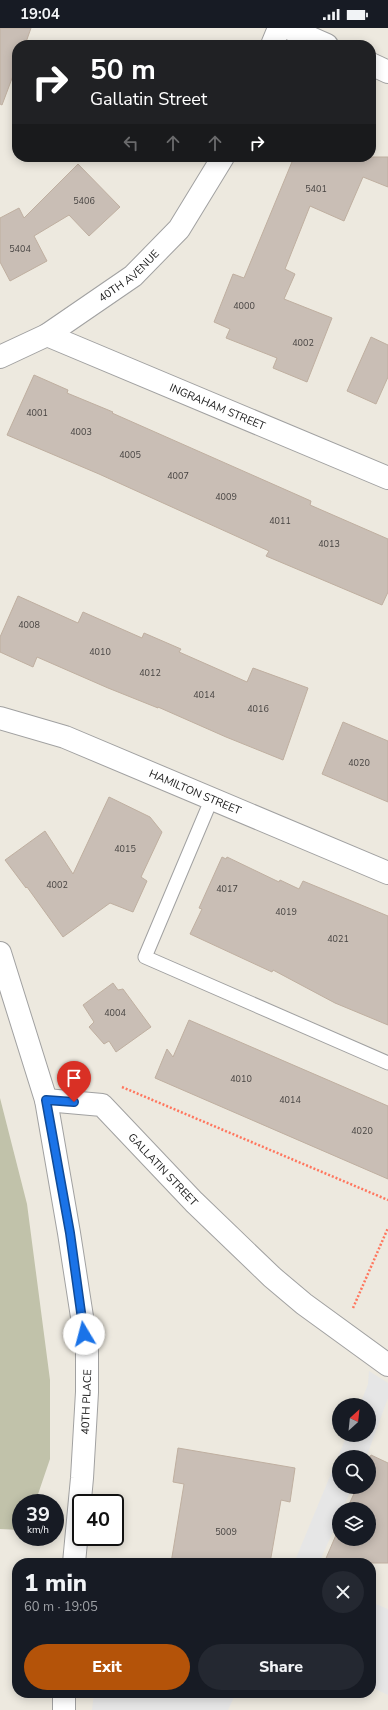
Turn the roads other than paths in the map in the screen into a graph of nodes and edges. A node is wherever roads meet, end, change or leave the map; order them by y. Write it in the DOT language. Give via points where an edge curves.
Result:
graph roads {
  1 [pos="280,28"];
  2 [pos="288,28"];
  3 [pos="274,40"];
  4 [pos="316,40"];
  5 [pos="376,66"];
  6 [pos="388,72"];
  7 [pos="220,162"];
  8 [pos="46,335"];
  9 [pos="0,357"];
  10 [pos="388,478"];
  11 [pos="0,718"];
  12 [pos="212,798"];
  13 [pos="388,873"];
  14 [pos="0,952"];
  15 [pos="388,1063"];
  16 [pos="46,1100"];
  17 [pos="388,1365"];
  18 [pos="74,1558"];
  19 [pos="64,1698"];
  20 [pos="64,1710"];
  1 -- 3 [label="street"];
  2 -- 4 [label="street"];
  5 -- 6 [label="street"];
  7 -- 8 [label="street, 40TH AVENUE" via="179,229 133,276"];
  8 -- 9 [label="street, 40TH AVENUE"];
  8 -- 10 [label="street, INGRAHAM STREET"];
  11 -- 12 [label="street, HAMILTON STREET" via="65,737"];
  12 -- 13 [label="street, HAMILTON STREET"];
  12 -- 15 [label="lane" via="145,957"];
  14 -- 16 [label="street"];
  16 -- 17 [label="street, GALLATIN STREET" via="102,1105 194,1202 272,1277 304,1304"];
  16 -- 18 [label="street, 40TH PLACE" via="70,1233 86,1349 87,1392"];
  19 -- 20 [label="street"];
}
